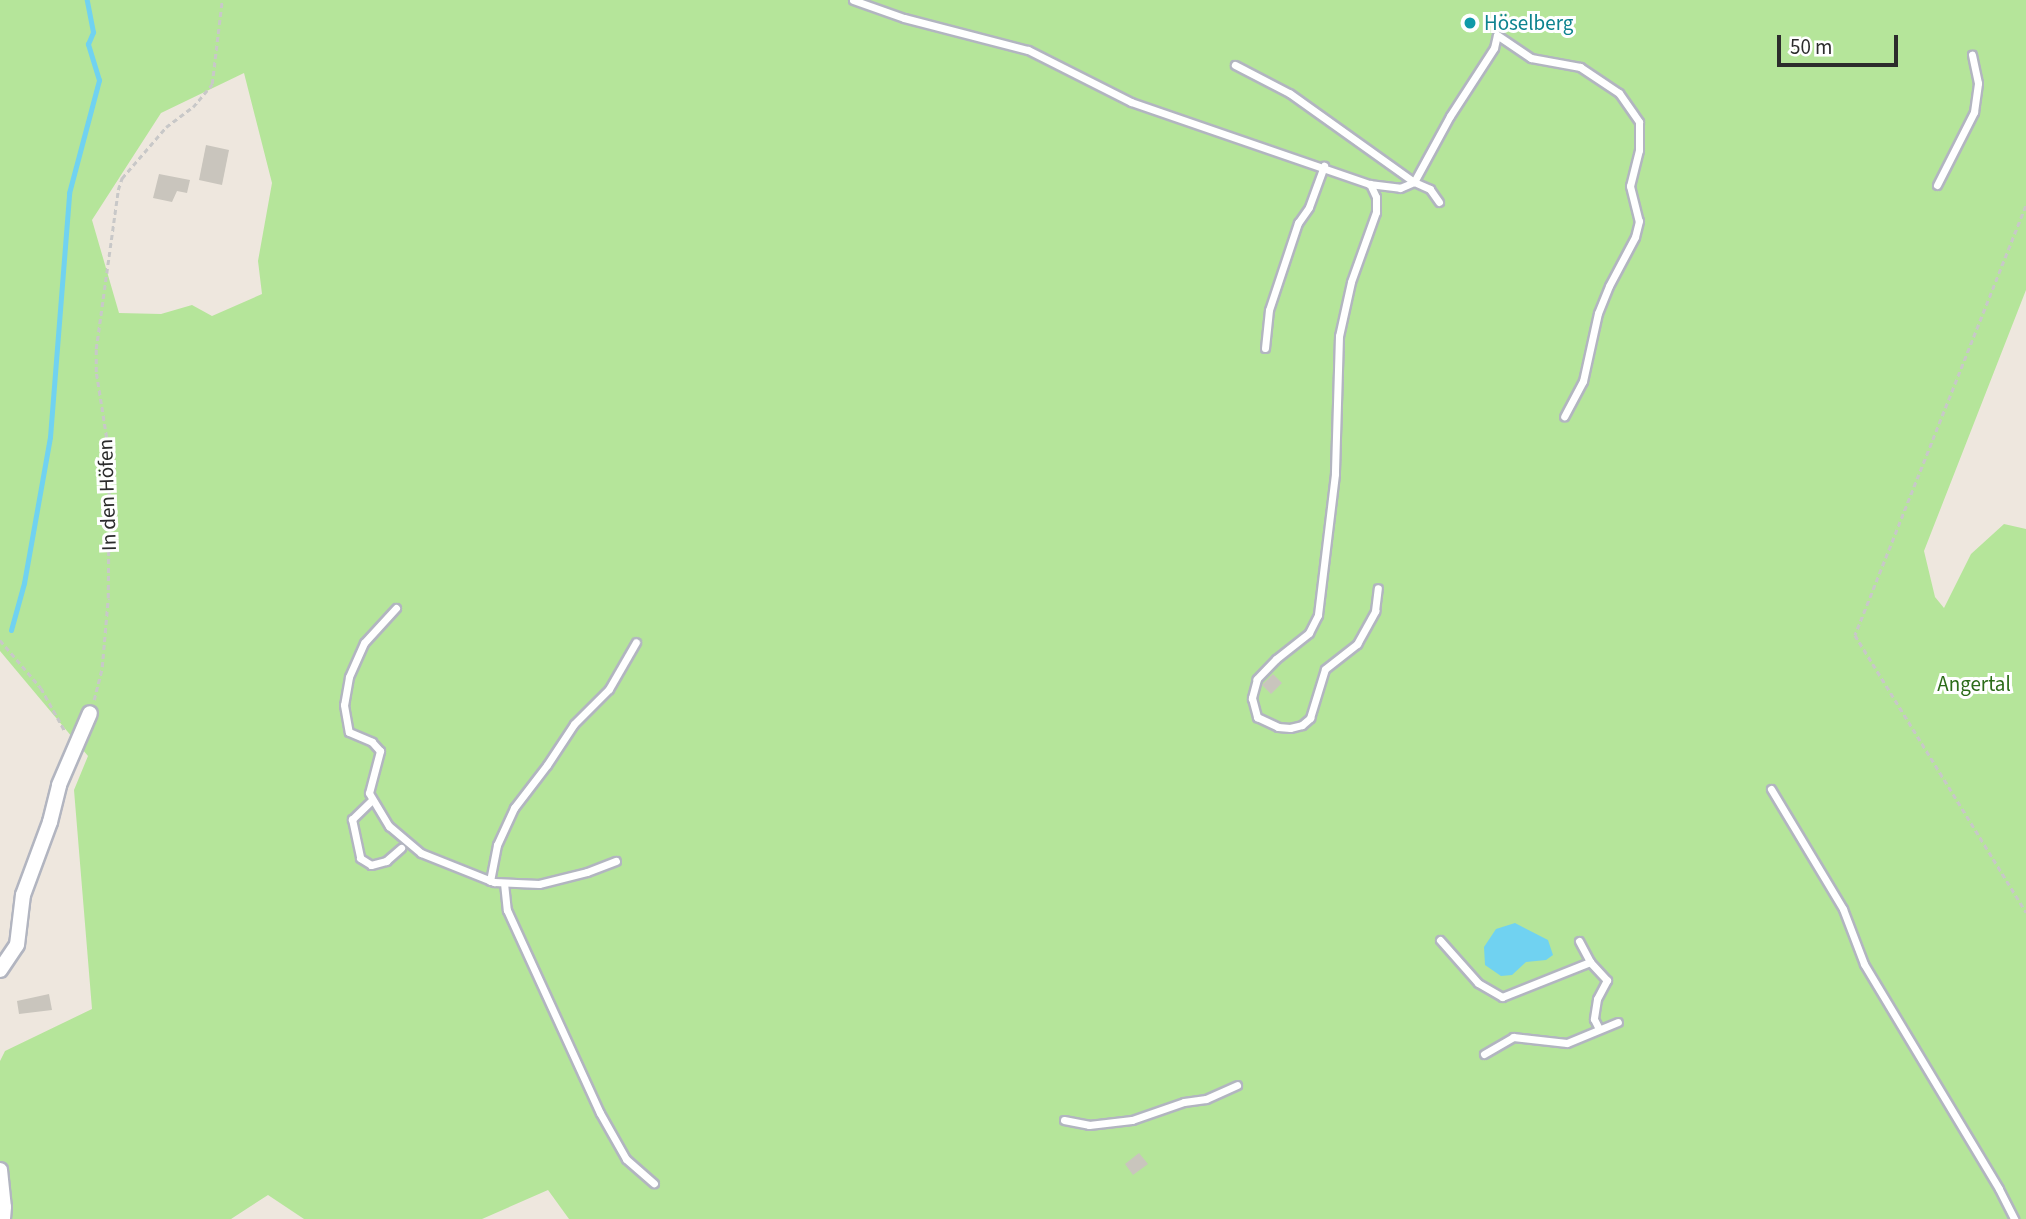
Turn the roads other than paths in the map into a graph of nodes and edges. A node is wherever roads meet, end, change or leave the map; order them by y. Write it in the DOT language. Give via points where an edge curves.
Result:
graph roads {
  1 [pos="853,0"];
  2 [pos="1972,55"];
  3 [pos="1235,65"];
  4 [pos="1324,166"];
  5 [pos="1414,182"];
  6 [pos="1369,184"];
  7 [pos="1937,185"];
  8 [pos="1439,202"];
  9 [pos="1265,348"];
  10 [pos="1564,416"];
  11 [pos="1378,588"];
  12 [pos="396,608"];
  13 [pos="636,642"];
  14 [pos="90,713"];
  15 [pos="1771,789"];
  16 [pos="372,800"];
  17 [pos="401,848"];
  18 [pos="615,861"];
  19 [pos="490,881"];
  20 [pos="504,883"];
  21 [pos="1440,940"];
  22 [pos="1579,941"];
  23 [pos="1590,961"];
  24 [pos="0,970"];
  25 [pos="1618,1022"];
  26 [pos="1599,1029"];
  27 [pos="1484,1054"];
  28 [pos="1237,1085"];
  29 [pos="1064,1120"];
  30 [pos="0,1170"];
  31 [pos="654,1183"];
  32 [pos="3,1219"];
  33 [pos="2014,1219"];
  1 -- 4 [label="lane" via="1028,50 1131,102"];
  2 -- 7 [label="lane" via="1978,83 1974,112"];
  3 -- 5 [label="lane" via="1289,93"];
  4 -- 6 [label="lane"];
  4 -- 9 [label="lane" via="1298,223 1269,310"];
  5 -- 6 [label="lane" via="1400,188"];
  5 -- 8 [label="lane" via="1430,189"];
  5 -- 10 [label="lane" via="1494,48 1497,35 1531,58 1580,67 1619,93 1639,122 1639,150 1630,186 1639,221 1635,237 1598,313 1583,381"];
  6 -- 11 [label="lane" via="1377,206 1351,282 1339,336 1335,474 1318,615 1309,633 1258,679 1252,698 1256,717 1290,728 1310,718 1325,669 1357,644 1375,611"];
  12 -- 16 [label="lane" via="364,643 345,691 344,717 349,732 372,741 380,751 370,785"];
  13 -- 19 [label="lane" via="609,689 574,724 514,808 497,845"];
  14 -- 24 [label="street" via="59,785 23,895 17,945"];
  15 -- 33 [label="lane" via="1843,909 1864,964"];
  16 -- 17 [label="lane" via="352,819 360,859 371,865 386,861"];
  16 -- 19 [label="lane" via="389,826 421,853"];
  18 -- 20 [label="lane" via="554,881"];
  19 -- 20 [label="lane"];
  20 -- 31 [label="lane" via="507,910 600,1113 626,1159"];
  21 -- 23 [label="lane" via="1478,983 1502,998"];
  22 -- 23 [label="lane"];
  23 -- 26 [label="lane" via="1607,980 1597,999 1594,1019"];
  25 -- 26 [label="lane"];
  26 -- 27 [label="lane" via="1567,1043 1513,1038"];
  28 -- 29 [label="lane" via="1132,1120 1089,1125"];
  30 -- 32 [label="street"];
}
